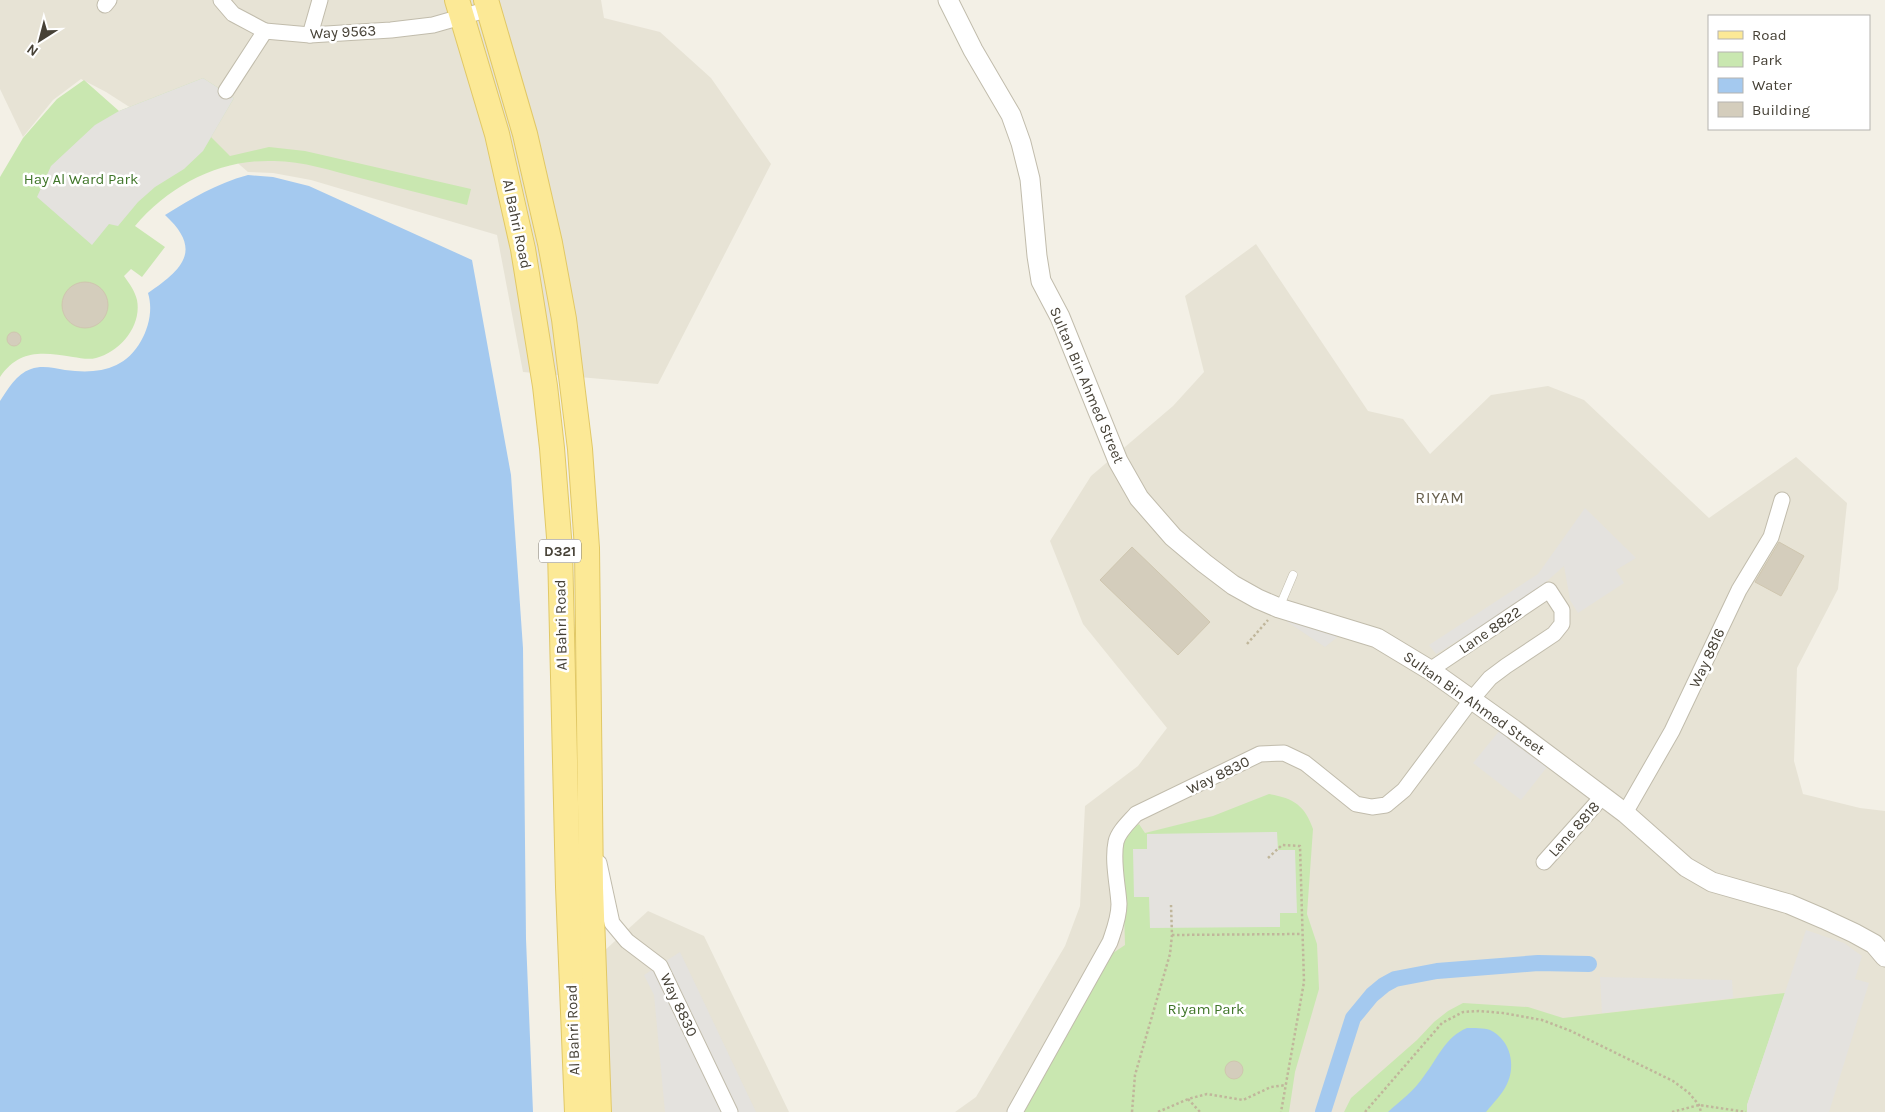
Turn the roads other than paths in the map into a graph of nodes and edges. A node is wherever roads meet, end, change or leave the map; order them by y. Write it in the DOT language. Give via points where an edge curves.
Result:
graph roads {
  1 [pos="222,0"];
  2 [pos="320,0"];
  3 [pos="948,0"];
  4 [pos="488,5"];
  5 [pos="459,8"];
  6 [pos="265,31"];
  7 [pos="310,35"];
  8 [pos="226,91"];
  9 [pos="1782,500"];
  10 [pos="1293,575"];
  11 [pos="1549,590"];
  12 [pos="1279,608"];
  13 [pos="1430,670"];
  14 [pos="1472,699"];
  15 [pos="1603,796"];
  16 [pos="1625,812"];
  17 [pos="590,825"];
  18 [pos="1544,862"];
  19 [pos="1885,957"];
  20 [pos="577,1112"];
  21 [pos="599,1112"];
  22 [pos="730,1112"];
  23 [pos="1015,1112"];
  1 -- 6 [label="street" via="233,14"];
  2 -- 7 [label="street"];
  3 -- 12 [label="street, Sultan Bin Ahmed Street" via="968,42 1011,115 1030,179 1041,281 1060,316 1118,461 1140,498 1174,537 1233,585"];
  4 -- 5 [label="street, Way 9563"];
  4 -- 17 [label="main road, Al Bahri Road / D321" via="525,134 550,243 573,384 587,548"];
  5 -- 7 [label="street, Way 9563" via="433,25"];
  5 -- 20 [label="main road, Al Bahri Road / D321" via="497,134 523,249 552,448 560,550"];
  6 -- 7 [label="street, Way 9563"];
  6 -- 8 [label="street"];
  9 -- 16 [label="street, Way 8816" via="1771,536 1739,590 1672,731"];
  10 -- 12 [label="lane"];
  11 -- 13 [label="street, Lane 8822"];
  11 -- 14 [label="street, Way 8830" via="1562,610 1562,624 1554,634 1490,678"];
  12 -- 13 [label="street, Sultan Bin Ahmed Street" via="1377,638"];
  13 -- 14 [label="street, Sultan Bin Ahmed Street"];
  14 -- 15 [label="street, Sultan Bin Ahmed Street"];
  14 -- 23 [label="street, Way 8830" via="1404,790 1386,805 1356,804 1305,763 1284,753 1260,754 1136,814 1116,842 1119,905 1110,942"];
  15 -- 16 [label="street, Sultan Bin Ahmed Street"];
  15 -- 18 [label="street, Lane 8818"];
  16 -- 19 [label="street, Sultan Bin Ahmed Street" via="1686,867 1712,882 1789,904 1854,932 1874,944"];
  17 -- 21 [label="main road, Al Bahri Road / D321"];
  17 -- 22 [label="street, Way 8830" via="612,923 627,941 660,966"];
}
